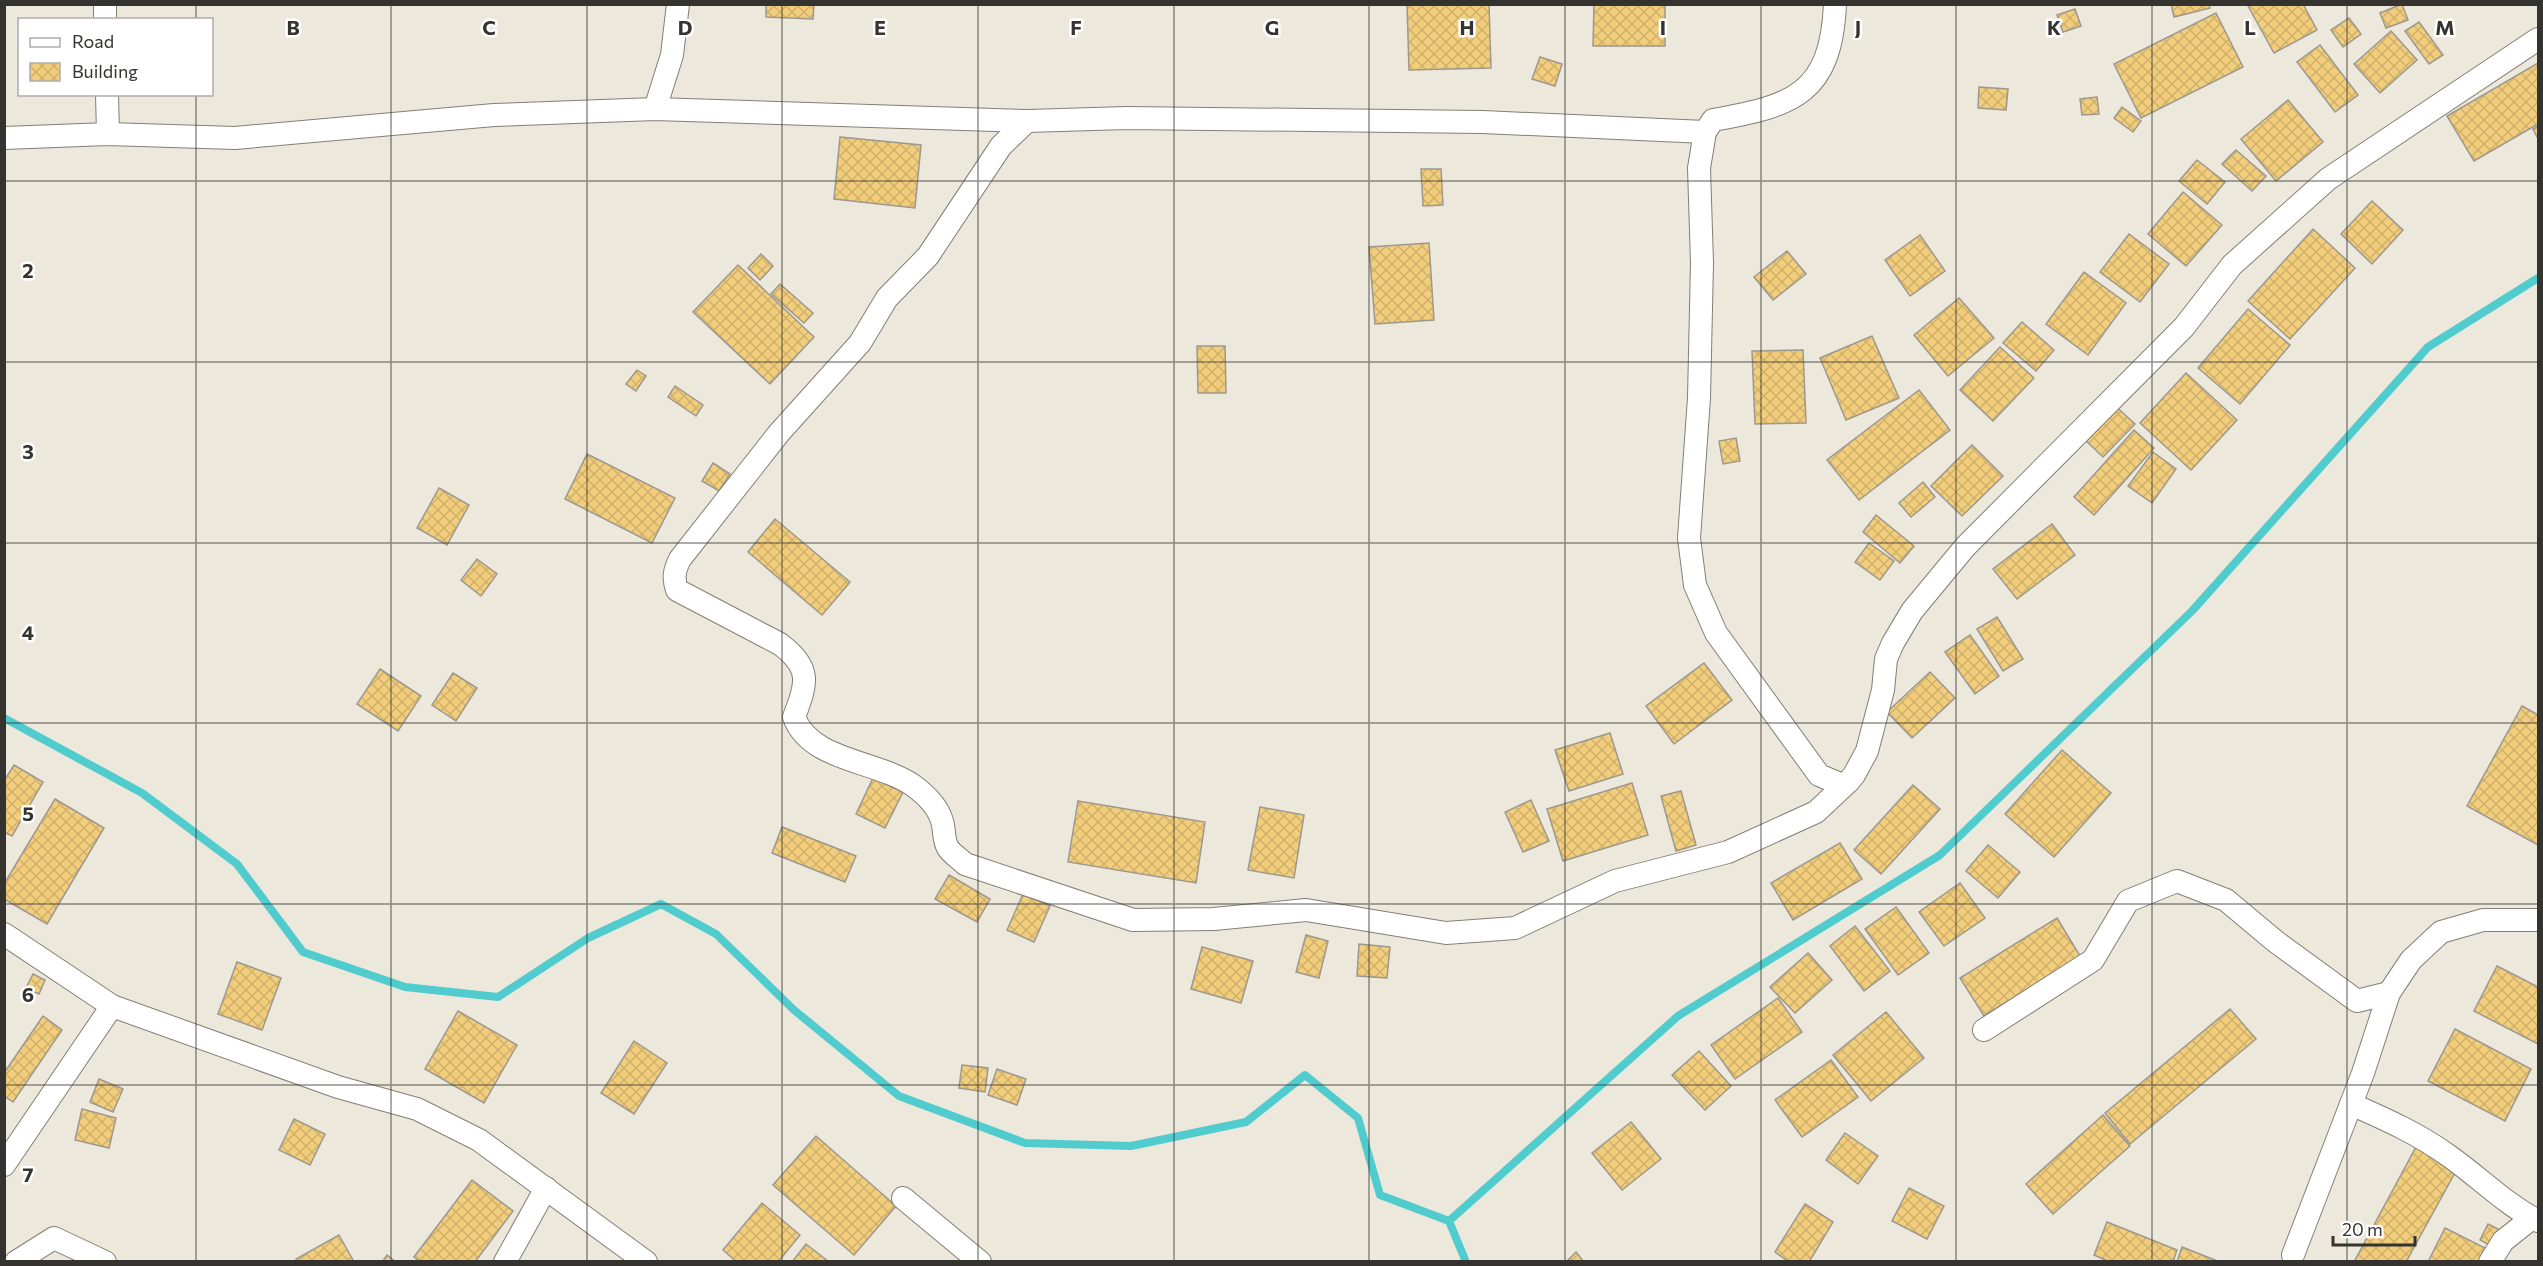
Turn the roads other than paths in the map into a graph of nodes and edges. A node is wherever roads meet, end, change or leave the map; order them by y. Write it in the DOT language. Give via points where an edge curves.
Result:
graph roads {
  1 [pos="678,4"];
  2 [pos="1835,4"];
  3 [pos="2538,39"];
  4 [pos="107,96"];
  5 [pos="655,109"];
  6 [pos="1027,121"];
  7 [pos="1705,132"];
  8 [pos="108,134"];
  9 [pos="4,138"];
  10 [pos="1848,782"];
  11 [pos="2538,920"];
  12 [pos="4,934"];
  13 [pos="2389,993"];
  14 [pos="112,1005"];
  15 [pos="1984,1030"];
  16 [pos="2351,1104"];
  17 [pos="4,1165"];
  18 [pos="546,1188"];
  19 [pos="903,1198"];
  20 [pos="2535,1219"];
  21 [pos="2293,1255"];
  22 [pos="16,1262"];
  23 [pos="105,1262"];
  24 [pos="505,1262"];
  25 [pos="646,1262"];
  26 [pos="980,1262"];
  27 [pos="2490,1262"];
  1 -- 5 [label="street" via="672,55"];
  2 -- 7 [label="street" via="1830,47 1816,79 1801,93 1766,110 1713,120"];
  3 -- 10 [label="street" via="2328,179 2232,265 2184,327 1965,547 1912,611 1893,643 1886,659 1883,690 1867,752"];
  4 -- 8 [label="street"];
  5 -- 6 [label="street"];
  5 -- 8 [label="street" via="494,116 235,138"];
  6 -- 7 [label="street" via="1139,118 1483,122"];
  6 -- 10 [label="street" via="1001,146 928,256 887,298 860,343 778,433 675,569 677,590 780,644 798,659 805,675 804,692 794,717 813,746 880,769 913,786 934,805 943,822 949,850 965,864 1133,920 1214,919 1306,910 1446,933 1515,928 1615,881 1728,852 1816,812"];
  7 -- 10 [label="street" via="1699,168 1700,375 1689,538 1695,585 1716,633 1819,775 1839,784"];
  8 -- 9 [label="street"];
  11 -- 13 [label="street" via="2483,920 2441,932 2410,960"];
  12 -- 14 [label="street"];
  13 -- 15 [label="street" via="2357,1001 2226,900 2177,880 2128,901 2094,960"];
  13 -- 16 [label="street"];
  14 -- 17 [label="street"];
  14 -- 18 [label="street" via="338,1087 417,1108 479,1140"];
  16 -- 20 [label="street" via="2449,1155"];
  16 -- 21 [label="street"];
  18 -- 24 [label="street"];
  18 -- 25 [label="street"];
  19 -- 26 [label="street"];
  20 -- 27 [label="street" via="2503,1241"];
  22 -- 23 [label="street" via="54,1238"];
}
